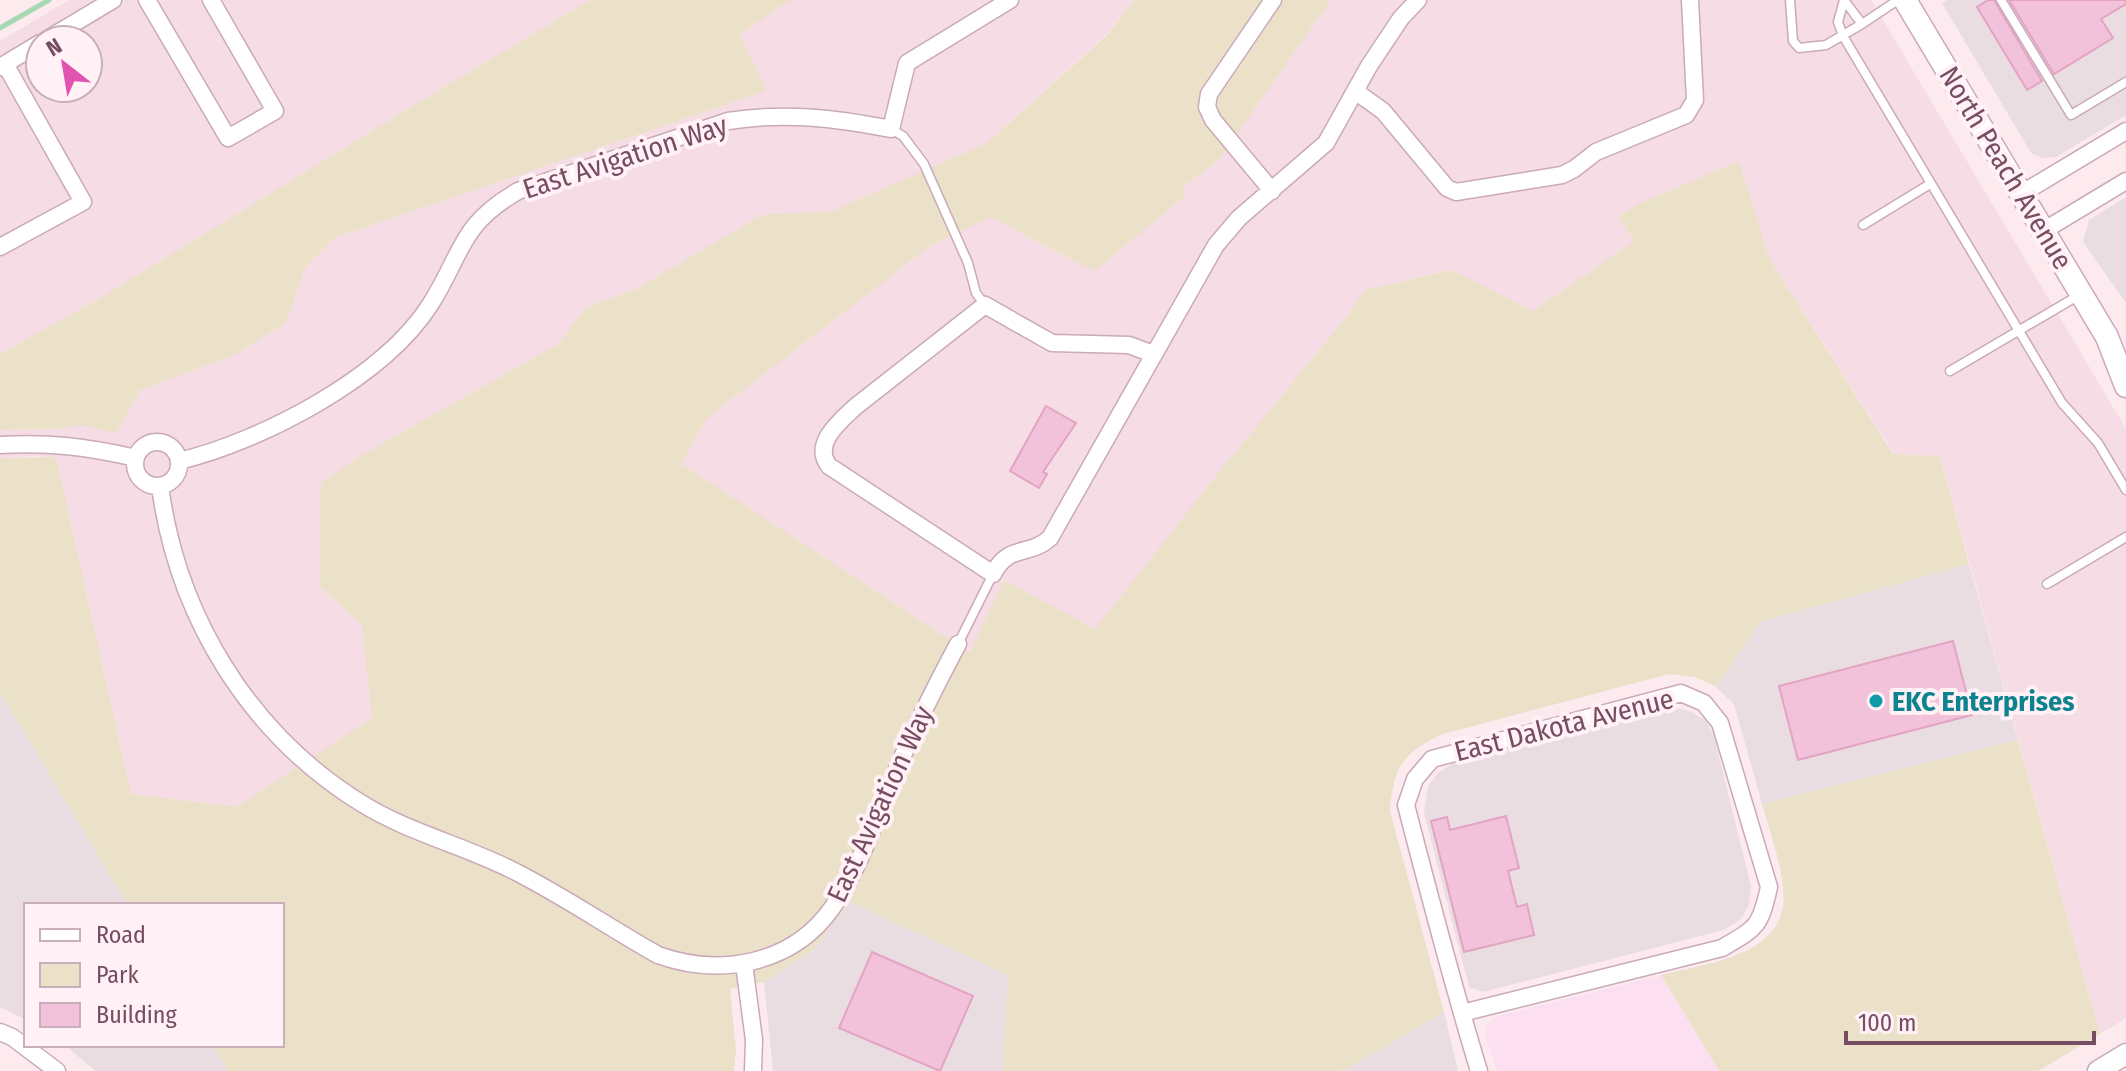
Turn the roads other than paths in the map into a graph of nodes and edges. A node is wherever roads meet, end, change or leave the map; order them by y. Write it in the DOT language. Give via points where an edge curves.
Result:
graph roads {
  1 [pos="113,0"];
  2 [pos="147,0"];
  3 [pos="211,0"];
  4 [pos="1010,0"];
  5 [pos="1273,0"];
  6 [pos="1418,0"];
  7 [pos="1690,0"];
  8 [pos="1790,0"];
  9 [pos="1898,0"];
  10 [pos="1905,0"];
  11 [pos="2001,0"];
  12 [pos="73,24"];
  13 [pos="1862,24"];
  14 [pos="1843,36"];
  15 [pos="24,53"];
  16 [pos="2,66"];
  17 [pos="2126,82"];
  18 [pos="1355,91"];
  19 [pos="891,129"];
  20 [pos="2126,131"];
  21 [pos="2126,181"];
  22 [pos="1930,184"];
  23 [pos="1272,191"];
  24 [pos="2021,194"];
  25 [pos="1863,225"];
  26 [pos="2043,231"];
  27 [pos="0,247"];
  28 [pos="2082,293"];
  29 [pos="985,305"];
  30 [pos="2017,330"];
  31 [pos="2107,337"];
  32 [pos="1153,354"];
  33 [pos="2126,354"];
  34 [pos="1950,371"];
  35 [pos="2126,386"];
  36 [pos="0,445"];
  37 [pos="136,458"];
  38 [pos="179,461"];
  39 [pos="160,486"];
  40 [pos="2126,490"];
  41 [pos="2126,537"];
  42 [pos="993,574"];
  43 [pos="2047,584"];
  44 [pos="958,644"];
  45 [pos="744,964"];
  46 [pos="1462,1013"];
  47 [pos="0,1032"];
  48 [pos="24,1046"];
  49 [pos="25,1047"];
  50 [pos="2126,1054"];
  51 [pos="57,1071"];
  52 [pos="753,1071"];
  53 [pos="1479,1071"];
  54 [pos="2098,1071"];
  1 -- 12 [label="street"];
  2 -- 3 [label="street" via="228,138 275,111"];
  4 -- 19 [label="street" via="907,63"];
  5 -- 23 [label="street" via="1209,94 1207,107"];
  6 -- 18 [label="street, East Avigation Way"];
  7 -- 18 [label="street" via="1695,100 1686,115 1596,152 1562,175 1456,192 1447,188 1383,111"];
  8 -- 14 [label="lane" via="1793,41 1799,48 1826,45"];
  9 -- 13 [label="lane"];
  10 -- 24 [label="main road, North Peach Avenue"];
  11 -- 17 [label="lane" via="2071,115"];
  13 -- 14 [label="lane"];
  13 -- 14 [label="lane" via="1844,0 1838,22"];
  14 -- 22 [label="lane"];
  15 -- 16 [label="street"];
  16 -- 27 [label="street" via="83,202"];
  18 -- 23 [label="street, East Avigation Way" via="1326,143"];
  19 -- 29 [label="lane" via="924,164"];
  19 -- 38 [label="street, East Avigation Way" via="801,115 728,121 518,191 488,210 464,236 428,307 386,355 334,394 245,441"];
  20 -- 24 [label="street"];
  21 -- 26 [label="street"];
  22 -- 25 [label="lane"];
  22 -- 30 [label="lane"];
  23 -- 32 [label="street, East Avigation Way" via="1226,230"];
  24 -- 26 [label="main road, North Peach Avenue"];
  26 -- 28 [label="main road, North Peach Avenue"];
  28 -- 30 [label="lane"];
  28 -- 31 [label="main road, North Peach Avenue"];
  29 -- 32 [label="street" via="1052,343 1129,345"];
  29 -- 42 [label="street" via="855,407 822,446 822,457"];
  30 -- 34 [label="lane"];
  30 -- 40 [label="lane"];
  31 -- 33 [label="main road, North Peach Avenue"];
  31 -- 35 [label="main road, North Peach Avenue"];
  32 -- 42 [label="street, East Avigation Way" via="1050,538 1042,546 1015,552"];
  36 -- 37 [label="street" via="83,446"];
  37 -- 38 [label="street" via="142,448 159,442 174,450"];
  37 -- 39 [label="street" via="141,478"];
  38 -- 39 [label="street" via="172,480"];
  39 -- 45 [label="street, East Avigation Way" via="170,548 207,640 253,706 319,773 362,804 515,871 658,955 701,966"];
  41 -- 43 [label="lane"];
  42 -- 44 [label="lane, East Avigation Way"];
  44 -- 45 [label="street, East Avigation Way" via="831,909 793,944"];
  45 -- 52 [label="street"];
  46 -- 46 [label="street, East Dakota Avenue" via="1406,805 1415,779 1432,759 1650,701 1681,693 1704,703 1720,723 1769,887 1756,929 1722,948"];
  46 -- 53 [label="street, East Dakota Avenue"];
  47 -- 48 [label="street"];
  49 -- 51 [label="street"];
  50 -- 54 [label="street"];
}
